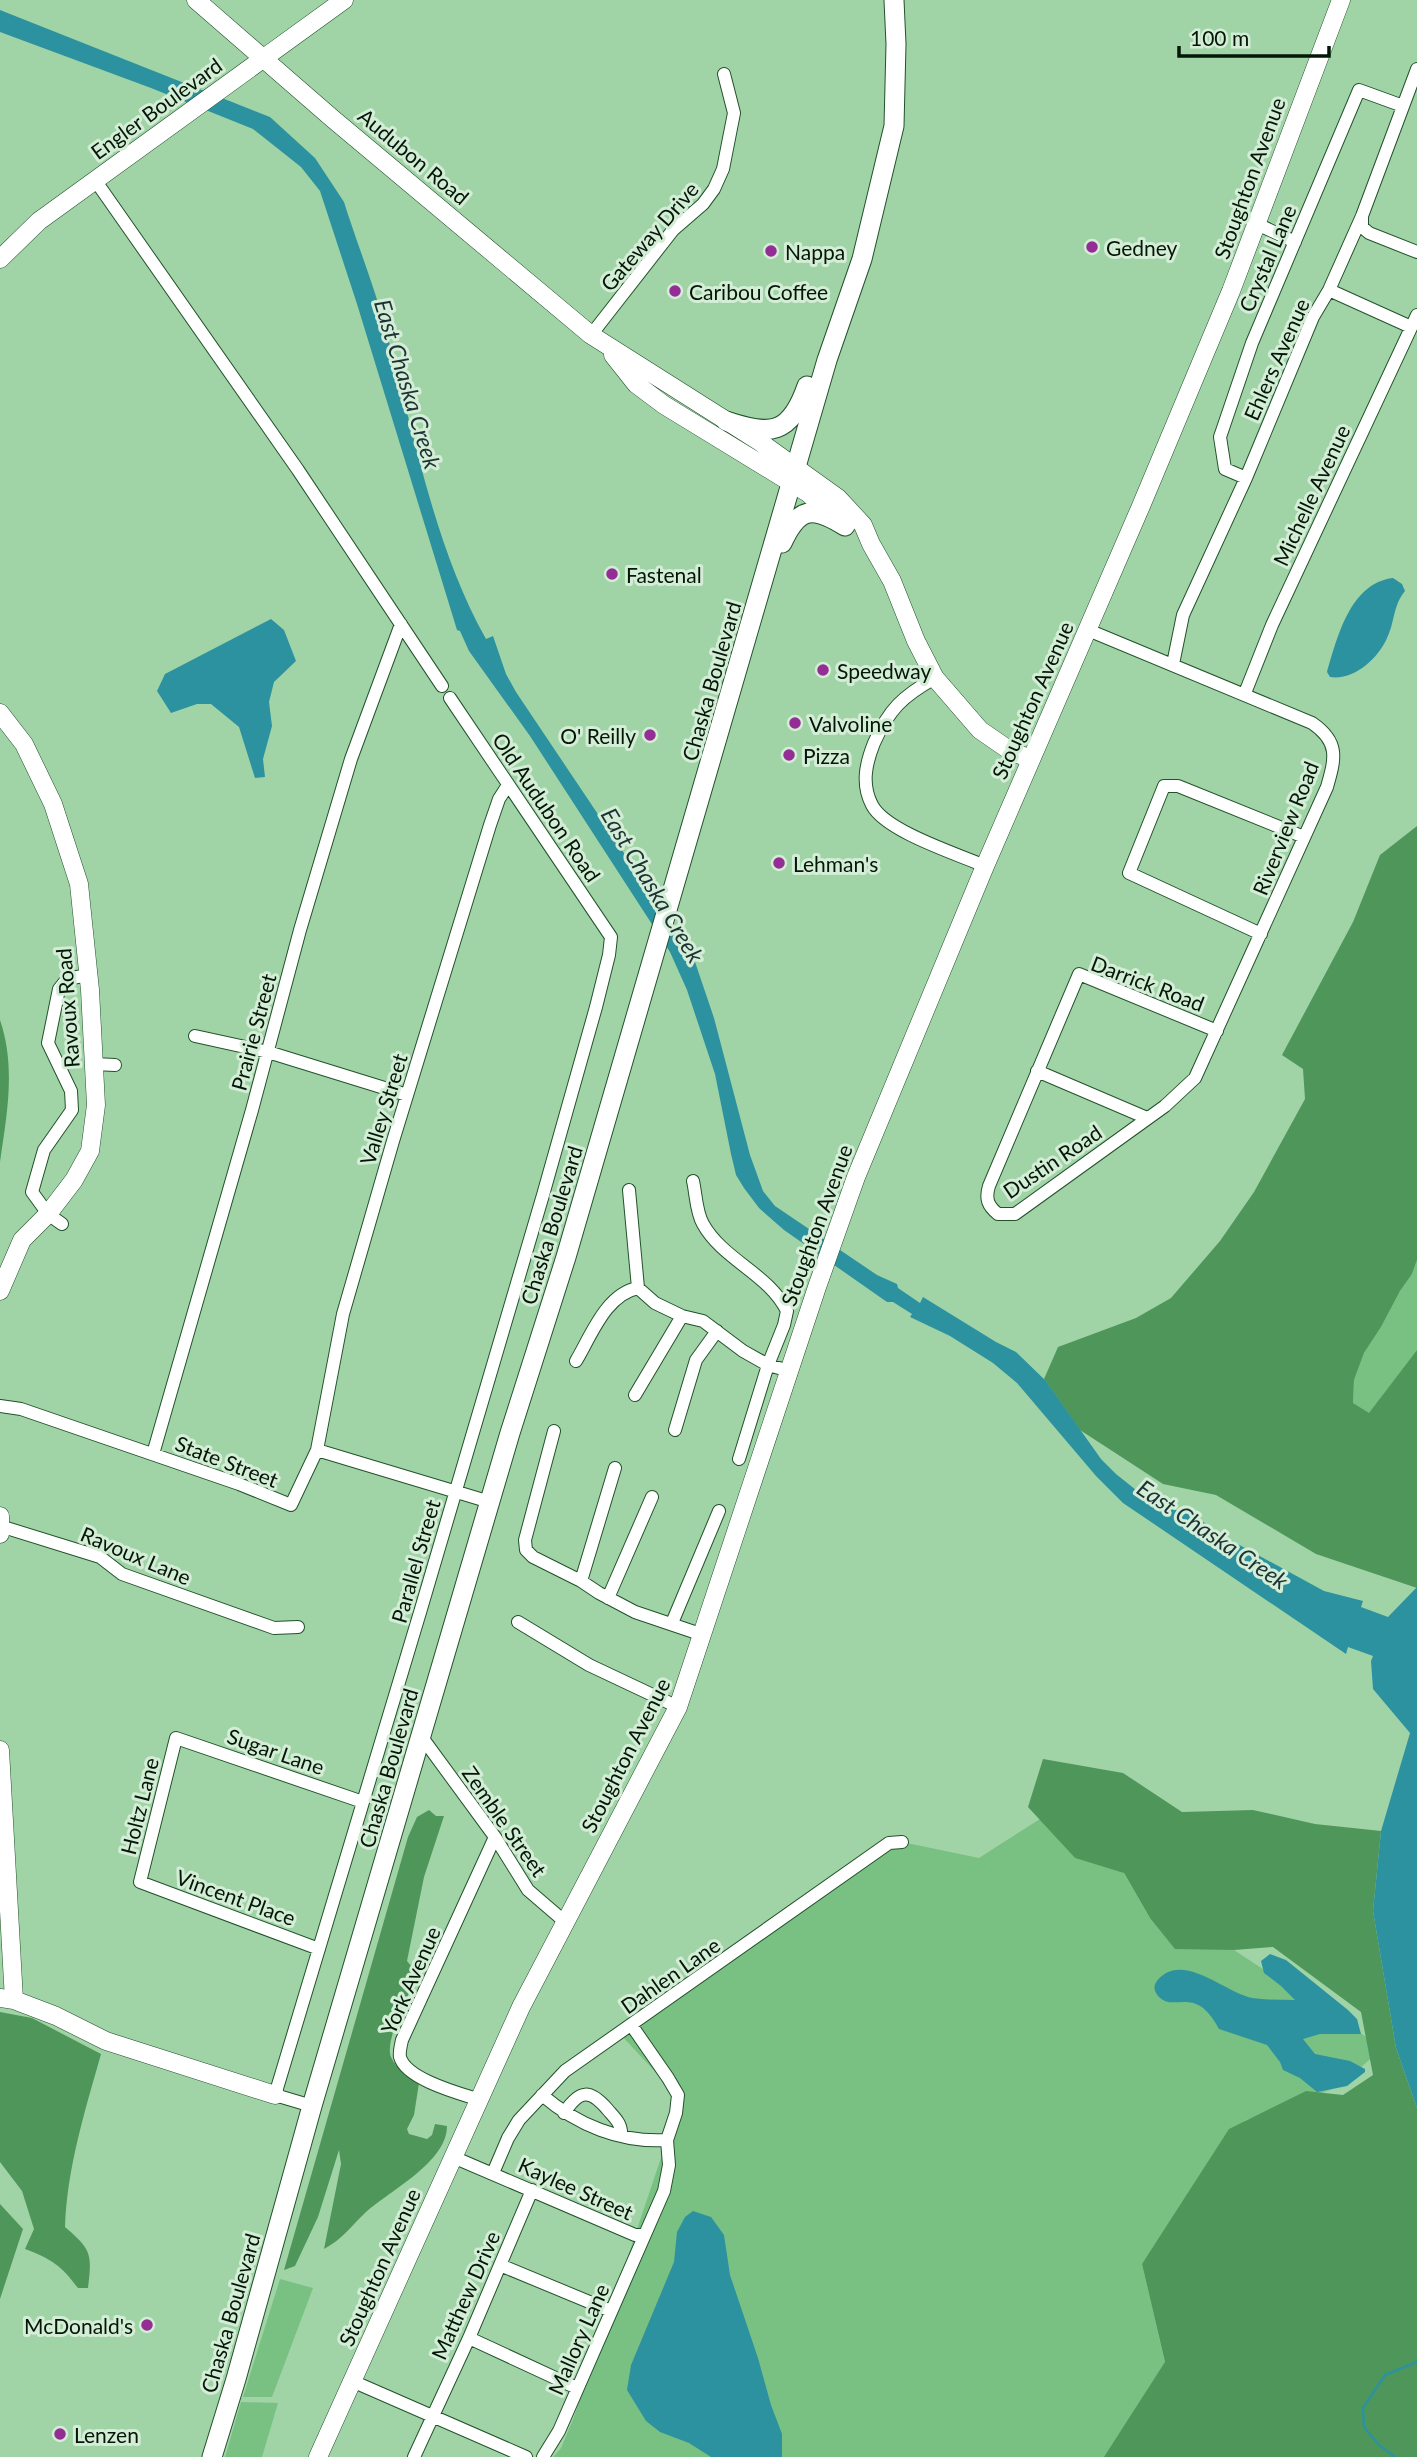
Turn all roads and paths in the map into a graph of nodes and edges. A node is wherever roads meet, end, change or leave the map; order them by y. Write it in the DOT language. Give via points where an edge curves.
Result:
graph roads {
  1 [pos="196,0"];
  2 [pos="344,0"];
  3 [pos="894,0"];
  4 [pos="1341,0"];
  5 [pos="263,59"];
  6 [pos="1417,69"];
  7 [pos="724,74"];
  8 [pos="1403,106"];
  9 [pos="95,180"];
  10 [pos="1362,216"];
  11 [pos="1257,224"];
  12 [pos="1295,242"];
  13 [pos="1417,252"];
  14 [pos="0,259"];
  15 [pos="1329,290"];
  16 [pos="1414,321"];
  17 [pos="836,333"];
  18 [pos="598,340"];
  19 [pos="726,421"];
  20 [pos="794,475"];
  21 [pos="1246,478"];
  22 [pos="845,526"];
  23 [pos="871,544"];
  24 [pos="761,592"];
  25 [pos="401,624"];
  26 [pos="1088,630"];
  27 [pos="1173,664"];
  28 [pos="935,678"];
  29 [pos="442,686"];
  30 [pos="1245,693"];
  31 [pos="450,698"];
  32 [pos="0,713"];
  33 [pos="1030,759"];
  34 [pos="508,785"];
  35 [pos="1304,837"];
  36 [pos="985,866"];
  37 [pos="1261,934"];
  38 [pos="611,937"];
  39 [pos="88,975"];
  40 [pos="1217,1031"];
  41 [pos="195,1036"];
  42 [pos="268,1052"];
  43 [pos="93,1064"];
  44 [pos="115,1065"];
  45 [pos="1037,1071"];
  46 [pos="407,1095"];
  47 [pos="1147,1118"];
  48 [pos="693,1181"];
  49 [pos="629,1190"];
  50 [pos="55,1219"];
  51 [pos="638,1288"];
  52 [pos="0,1291"];
  53 [pos="682,1316"];
  54 [pos="717,1331"];
  55 [pos="576,1361"];
  56 [pos="768,1364"];
  57 [pos="790,1371"];
  58 [pos="635,1395"];
  59 [pos="0,1406"];
  60 [pos="676,1430"];
  61 [pos="554,1431"];
  62 [pos="317,1450"];
  63 [pos="153,1454"];
  64 [pos="739,1459"];
  65 [pos="615,1468"];
  66 [pos="455,1492"];
  67 [pos="652,1497"];
  68 [pos="490,1502"];
  69 [pos="719,1511"];
  70 [pos="0,1517"];
  71 [pos="1,1526"];
  72 [pos="0,1534"];
  73 [pos="581,1581"];
  74 [pos="608,1598"];
  75 [pos="518,1622"];
  76 [pos="673,1623"];
  77 [pos="298,1627"];
  78 [pos="703,1635"];
  79 [pos="678,1707"];
  80 [pos="421,1737"];
  81 [pos="176,1738"];
  82 [pos="0,1750"];
  83 [pos="363,1802"];
  84 [pos="495,1837"];
  85 [pos="902,1842"];
  86 [pos="140,1882"];
  87 [pos="564,1921"];
  88 [pos="319,1949"];
  89 [pos="7,1999"];
  90 [pos="632,2026"];
  91 [pos="275,2095"];
  92 [pos="542,2095"];
  93 [pos="477,2099"];
  94 [pos="312,2106"];
  95 [pos="564,2113"];
  96 [pos="621,2135"];
  97 [pos="667,2140"];
  98 [pos="453,2157"];
  99 [pos="493,2173"];
  100 [pos="532,2190"];
  101 [pos="644,2235"];
  102 [pos="500,2266"];
  103 [pos="611,2311"];
  104 [pos="469,2338"];
  105 [pos="352,2381"];
  106 [pos="578,2388"];
  107 [pos="431,2416"];
  108 [pos="212,2457"];
  109 [pos="318,2457"];
  110 [pos="414,2457"];
  111 [pos="526,2457"];
  112 [pos="543,2457"];
  1 -- 5 [label="street, Audubon Road"];
  2 -- 5 [label="street, Engler Boulevard"];
  3 -- 17 [label="main road, Chaska Boulevard" via="894,126 862,259"];
  4 -- 11 [label="street, Stoughton Avenue"];
  5 -- 9 [label="street, Engler Boulevard"];
  5 -- 18 [label="street, Audubon Road"];
  6 -- 8 [label="street, Ehlers Avenue"];
  7 -- 18 [label="street, Gateway Drive" via="734,113 723,169 714,189 673,230"];
  8 -- 10 [label="street, Ehlers Avenue"];
  8 -- 12 [label="street, Crystal Lane" via="1359,90"];
  9 -- 14 [label="street, Engler Boulevard" via="38,220"];
  9 -- 25 [label="street"];
  10 -- 13 [label="street" via="1362,227 1369,233"];
  10 -- 15 [label="street, Ehlers Avenue"];
  11 -- 12 [label="street"];
  11 -- 26 [label="street, Stoughton Avenue"];
  12 -- 21 [label="street, Crystal Lane" via="1252,343 1220,437 1225,469"];
  15 -- 16 [label="street"];
  15 -- 21 [label="street, Ehlers Avenue" via="1313,317"];
  16 -- 30 [label="street, Michelle Avenue" via="1272,625"];
  17 -- 19 [label="main road" via="811,374 800,406 787,421 761,430"];
  17 -- 20 [label="main road, Chaska Boulevard"];
  18 -- 19 [label="street, Audubon Road"];
  18 -- 20 [label="street, Audubon Road" via="636,384 664,405"];
  19 -- 20 [label="street, Audubon Road"];
  20 -- 22 [label="street, Audubon Road"];
  20 -- 23 [label="street, Audubon Road" via="853,512"];
  20 -- 24 [label="main road, Chaska Boulevard"];
  21 -- 27 [label="street, Ehlers Avenue" via="1183,615"];
  22 -- 23 [label="street, Audubon Road"];
  22 -- 24 [label="main road" via="821,512 802,516 788,530"];
  23 -- 28 [label="street, Audubon Road"];
  24 -- 68 [label="main road, Chaska Boulevard"];
  25 -- 29 [label="street"];
  25 -- 42 [label="street, Prairie Street" via="351,759"];
  26 -- 27 [label="street, Riverview Road"];
  26 -- 33 [label="street, Stoughton Avenue"];
  27 -- 30 [label="street, Riverview Road"];
  28 -- 33 [label="street, Audubon Road" via="980,730"];
  28 -- 36 [label="street" via="898,702 886,717 865,767 866,788 872,807 884,819"];
  30 -- 35 [label="street, Riverview Road" via="1312,723 1332,744 1334,765"];
  31 -- 34 [label="street, Old Audubon Road"];
  32 -- 39 [label="street, Ravoux Road" via="24,744 53,804 79,884"];
  33 -- 36 [label="street, Stoughton Avenue"];
  34 -- 38 [label="street, Old Audubon Road"];
  34 -- 46 [label="street, Valley Street" via="490,825"];
  35 -- 37 [label="street, Riverview Road"];
  35 -- 37 [label="street" via="1178,786 1164,786 1129,873"];
  36 -- 57 [label="street, Stoughton Avenue" via="840,1221"];
  37 -- 40 [label="street, Riverview Road"];
  38 -- 66 [label="street, Parallel Street" via="588,1036"];
  39 -- 43 [label="street, Ravoux Road"];
  39 -- 50 [label="street" via="67,979 60,989 48,1043 71,1091 72,1111 44,1150 32,1192"];
  40 -- 45 [label="street, Darrick Road" via="1079,974"];
  40 -- 47 [label="street, Riverview Road" via="1195,1078"];
  41 -- 42 [label="street"];
  42 -- 46 [label="street"];
  42 -- 63 [label="street, Prairie Street"];
  43 -- 44 [label="street"];
  43 -- 50 [label="street, Ravoux Road" via="96,1105 90,1151"];
  45 -- 47 [label="street"];
  45 -- 47 [label="street, Dustin Road" via="986,1196 998,1214 1015,1214"];
  46 -- 62 [label="street, Valley Street" via="344,1314"];
  48 -- 56 [label="street" via="701,1221 715,1241 771,1288 787,1311"];
  49 -- 51 [label="street"];
  50 -- 52 [label="street, Ravoux Road" via="22,1240"];
  51 -- 53 [label="street" via="655,1303"];
  51 -- 55 [label="street" via="619,1296"];
  53 -- 54 [label="street" via="703,1321"];
  53 -- 58 [label="street"];
  54 -- 56 [label="street"];
  54 -- 60 [label="street" via="696,1360"];
  56 -- 57 [label="street"];
  56 -- 64 [label="street"];
  57 -- 78 [label="street, Stoughton Avenue"];
  59 -- 63 [label="street, State Street"];
  61 -- 73 [label="street" via="526,1550"];
  62 -- 63 [label="street, State Street" via="291,1505"];
  62 -- 66 [label="street"];
  65 -- 73 [label="street"];
  66 -- 68 [label="street"];
  66 -- 83 [label="street, Parallel Street"];
  67 -- 74 [label="street"];
  68 -- 80 [label="main road, Chaska Boulevard"];
  69 -- 76 [label="street"];
  70 -- 71 [label="street"];
  71 -- 72 [label="street"];
  71 -- 77 [label="street, Ravoux Lane" via="100,1557 122,1574 274,1628"];
  73 -- 74 [label="street"];
  74 -- 76 [label="street"];
  75 -- 79 [label="street" via="589,1665"];
  76 -- 78 [label="street"];
  78 -- 79 [label="street, Stoughton Avenue"];
  79 -- 87 [label="street, Stoughton Avenue"];
  80 -- 84 [label="street, Zemble Street"];
  80 -- 94 [label="main road, Chaska Boulevard"];
  81 -- 83 [label="street, Sugar Lane"];
  81 -- 86 [label="street, Holtz Lane"];
  82 -- 89 [label="street"];
  83 -- 88 [label="street, Parallel Street"];
  84 -- 87 [label="street, Zemble Street" via="528,1890"];
  84 -- 93 [label="street, York Avenue" via="402,2040 400,2055 404,2065 437,2086"];
  85 -- 90 [label="street, Dahlen Lane" via="889,1843"];
  86 -- 88 [label="street, Vincent Place"];
  87 -- 93 [label="street, Stoughton Avenue"];
  88 -- 91 [label="street, Parallel Street"];
  89 -- 91 [label="street" via="56,2015 106,2040"];
  90 -- 92 [label="street, Dahlen Lane" via="565,2071"];
  90 -- 97 [label="street, Mallory Lane" via="678,2095"];
  91 -- 94 [label="street"];
  92 -- 95 [label="street"];
  92 -- 99 [label="street, Dahlen Lane" via="519,2120"];
  93 -- 98 [label="street, Stoughton Avenue"];
  94 -- 108 [label="main road, Chaska Boulevard"];
  95 -- 96 [label="street" via="598,2130"];
  95 -- 96 [label="street" via="576,2097 593,2095 620,2124"];
  96 -- 97 [label="street"];
  97 -- 101 [label="street, Mallory Lane" via="664,2191"];
  98 -- 99 [label="street, Kaylee Street"];
  98 -- 105 [label="street, Stoughton Avenue"];
  99 -- 100 [label="street, Kaylee Street"];
  100 -- 101 [label="street, Kaylee Street"];
  100 -- 102 [label="street, Matthew Drive"];
  101 -- 103 [label="street, Mallory Lane"];
  102 -- 103 [label="street"];
  102 -- 104 [label="street, Matthew Drive"];
  103 -- 106 [label="street, Mallory Lane"];
  104 -- 106 [label="street"];
  104 -- 107 [label="street, Matthew Drive"];
  105 -- 107 [label="street"];
  105 -- 109 [label="street, Stoughton Avenue"];
  106 -- 112 [label="street, Mallory Lane"];
  107 -- 110 [label="street, Matthew Drive"];
  107 -- 111 [label="street"];
}
